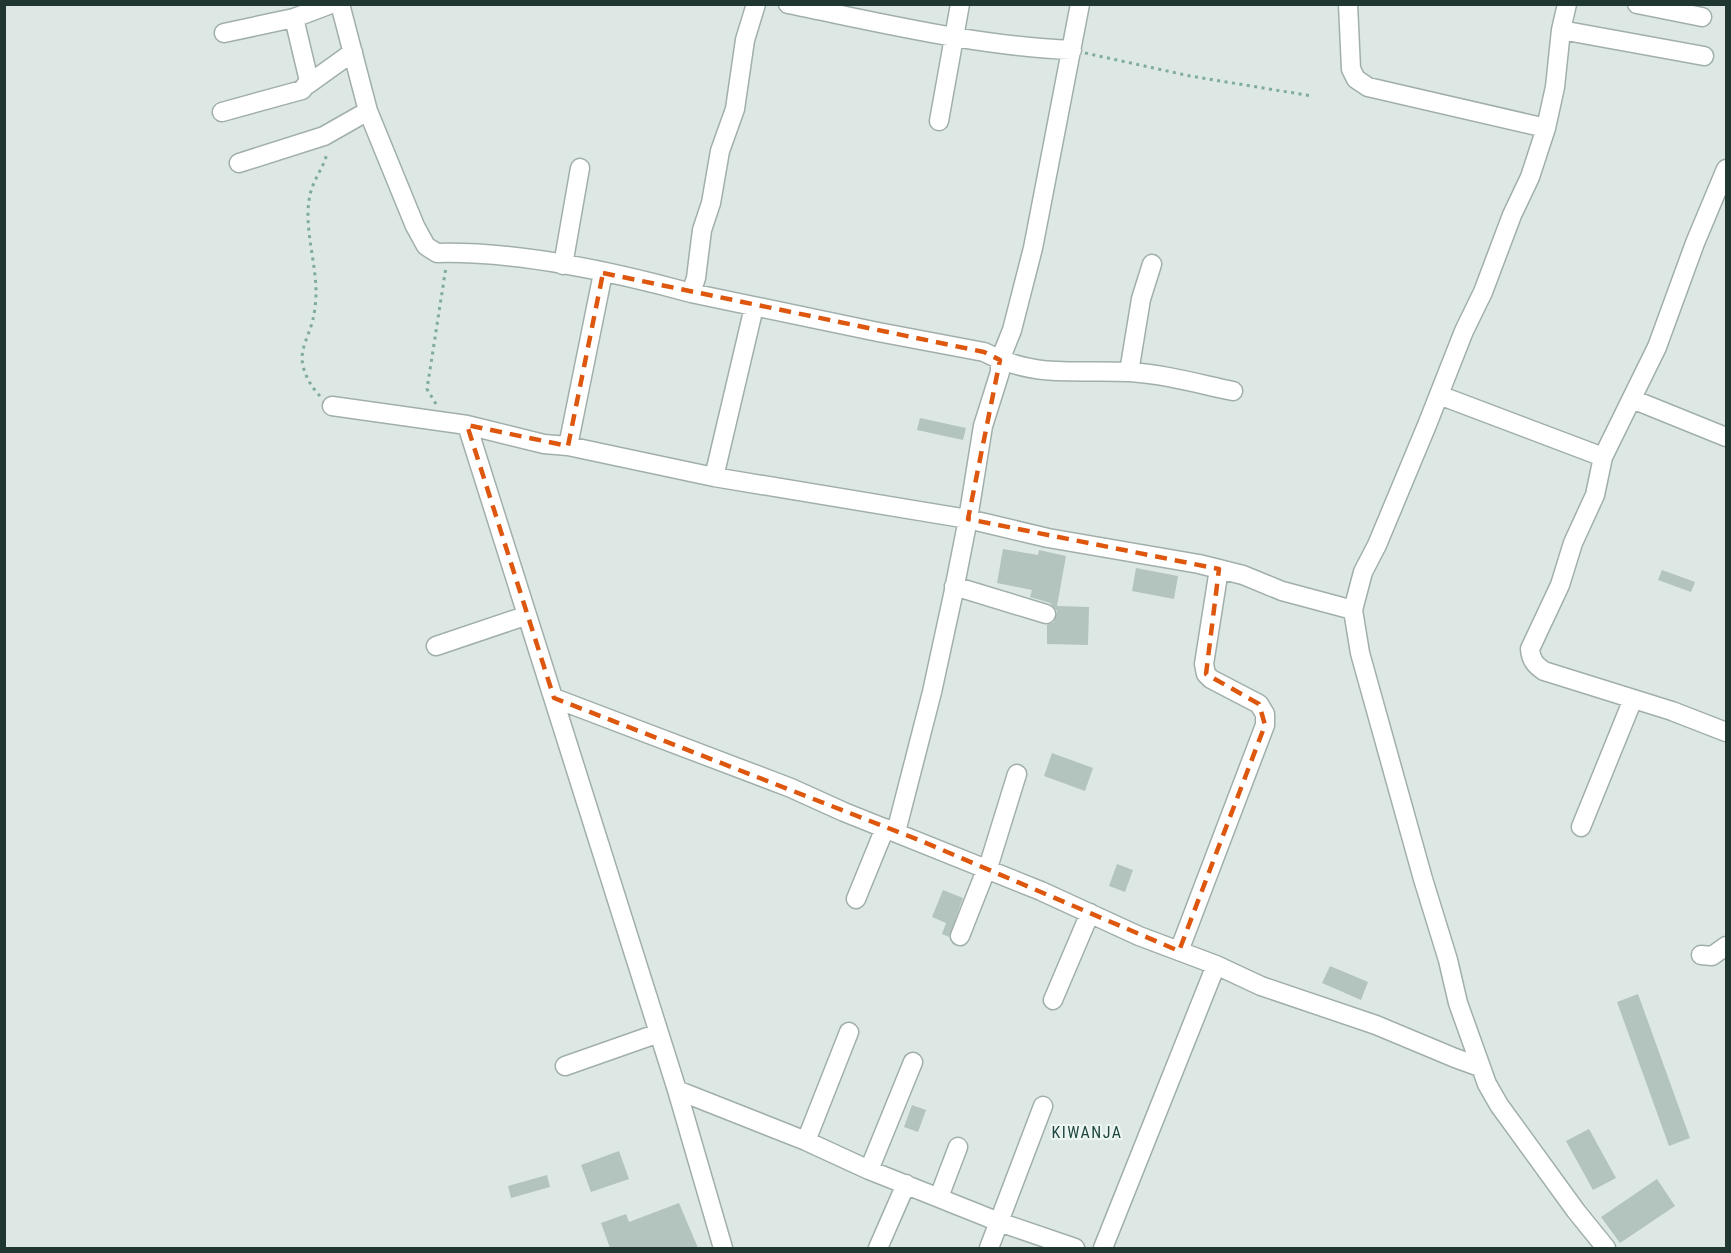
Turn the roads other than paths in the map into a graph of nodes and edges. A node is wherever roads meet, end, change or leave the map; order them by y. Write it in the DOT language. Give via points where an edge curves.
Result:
graph roads {
  1 [pos="331,4"];
  2 [pos="340,4"];
  3 [pos="756,4"];
  4 [pos="788,4"];
  5 [pos="960,4"];
  6 [pos="1080,4"];
  7 [pos="1348,4"];
  8 [pos="1567,4"];
  9 [pos="1637,4"];
  10 [pos="1702,17"];
  11 [pos="294,18"];
  12 [pos="1561,30"];
  13 [pos="224,33"];
  14 [pos="954,36"];
  15 [pos="1072,50"];
  16 [pos="352,52"];
  17 [pos="1704,56"];
  18 [pos="307,85"];
  19 [pos="368,111"];
  20 [pos="222,112"];
  21 [pos="939,121"];
  22 [pos="1546,128"];
  23 [pos="239,163"];
  24 [pos="580,168"];
  25 [pos="1726,169"];
  26 [pos="1723,191"];
  27 [pos="1152,264"];
  28 [pos="563,265"];
  29 [pos="603,273"];
  30 [pos="692,292"];
  31 [pos="754,307"];
  32 [pos="1000,360"];
  33 [pos="1129,372"];
  34 [pos="1233,391"];
  35 [pos="1439,395"];
  36 [pos="1632,399"];
  37 [pos="332,406"];
  38 [pos="467,425"];
  39 [pos="1726,437"];
  40 [pos="568,446"];
  41 [pos="1603,457"];
  42 [pos="714,477"];
  43 [pos="968,519"];
  44 [pos="1219,569"];
  45 [pos="954,586"];
  46 [pos="1353,610"];
  47 [pos="1046,614"];
  48 [pos="525,616"];
  49 [pos="436,646"];
  50 [pos="554,698"];
  51 [pos="1634,699"];
  52 [pos="1726,732"];
  53 [pos="1017,774"];
  54 [pos="1581,827"];
  55 [pos="890,830"];
  56 [pos="987,870"];
  57 [pos="856,899"];
  58 [pos="1090,913"];
  59 [pos="960,936"];
  60 [pos="1726,946"];
  61 [pos="1179,951"];
  62 [pos="1701,955"];
  63 [pos="1215,965"];
  64 [pos="1053,1000"];
  65 [pos="849,1032"];
  66 [pos="659,1033"];
  67 [pos="913,1062"];
  68 [pos="565,1066"];
  69 [pos="1480,1066"];
  70 [pos="677,1090"];
  71 [pos="1043,1106"];
  72 [pos="806,1141"];
  73 [pos="958,1147"];
  74 [pos="869,1170"];
  75 [pos="906,1184"];
  76 [pos="939,1197"];
  77 [pos="999,1222"];
  78 [pos="1035,1243"];
  79 [pos="723,1248"];
  80 [pos="878,1248"];
  81 [pos="989,1248"];
  82 [pos="1075,1248"];
  83 [pos="1103,1248"];
  84 [pos="1606,1248"];
  1 -- 11 [label="street"];
  2 -- 16 [label="street"];
  3 -- 30 [label="street" via="745,40 735,109 720,151 702,230"];
  4 -- 14 [label="street"];
  5 -- 14 [label="street"];
  6 -- 15 [label="street"];
  7 -- 22 [label="street" via="1351,69 1356,79 1368,87"];
  8 -- 12 [label="street"];
  9 -- 10 [label="street"];
  11 -- 13 [label="street"];
  11 -- 18 [label="street"];
  12 -- 17 [label="street"];
  12 -- 22 [label="street"];
  14 -- 15 [label="street" via="1038,49"];
  14 -- 21 [label="street"];
  15 -- 32 [label="street" via="1033,248 1012,330"];
  16 -- 18 [label="street"];
  16 -- 19 [label="street"];
  18 -- 20 [label="street" via="302,90"];
  19 -- 23 [label="street" via="324,136"];
  19 -- 28 [label="street" via="426,246 437,253"];
  22 -- 35 [label="street" via="1530,177"];
  24 -- 28 [label="street"];
  25 -- 26 [label="street"];
  26 -- 36 [label="street" via="1695,243 1657,347"];
  27 -- 33 [label="street"];
  28 -- 29 [label="street"];
  29 -- 30 [label="street"];
  29 -- 40 [label="street"];
  30 -- 31 [label="street"];
  31 -- 32 [label="street" via="984,351"];
  31 -- 42 [label="street"];
  32 -- 33 [label="street" via="1040,371"];
  32 -- 43 [label="street" via="1000,372 982,426"];
  33 -- 34 [label="street"];
  35 -- 41 [label="street"];
  35 -- 46 [label="street" via="1363,572"];
  36 -- 39 [label="street"];
  36 -- 41 [label="street"];
  37 -- 38 [label="street"];
  38 -- 40 [label="street"];
  38 -- 48 [label="street"];
  40 -- 42 [label="street"];
  41 -- 51 [label="street" via="1595,495 1530,649 1531,658 1544,671"];
  42 -- 43 [label="street"];
  43 -- 44 [label="street" via="1048,538"];
  43 -- 45 [label="street"];
  44 -- 46 [label="street"];
  44 -- 61 [label="street" via="1204,664 1206,674 1259,704 1265,714 1265,725"];
  45 -- 47 [label="street"];
  45 -- 55 [label="street" via="932,692"];
  46 -- 69 [label="street" via="1360,653 1382,732 1458,1003"];
  48 -- 49 [label="street"];
  48 -- 50 [label="street"];
  50 -- 55 [label="street"];
  50 -- 66 [label="street"];
  51 -- 52 [label="street"];
  51 -- 54 [label="street"];
  53 -- 56 [label="street"];
  55 -- 56 [label="street"];
  55 -- 57 [label="street"];
  56 -- 58 [label="street"];
  56 -- 59 [label="street"];
  58 -- 61 [label="street"];
  58 -- 64 [label="street"];
  60 -- 62 [label="street" via="1712,956"];
  61 -- 63 [label="street"];
  63 -- 69 [label="street" via="1261,986"];
  63 -- 83 [label="street"];
  65 -- 72 [label="street"];
  66 -- 68 [label="street"];
  66 -- 70 [label="street"];
  67 -- 74 [label="street"];
  69 -- 84 [label="street" via="1499,1106"];
  70 -- 72 [label="street"];
  70 -- 79 [label="street"];
  71 -- 77 [label="street"];
  72 -- 74 [label="street"];
  73 -- 76 [label="street"];
  74 -- 75 [label="street"];
  75 -- 76 [label="street"];
  75 -- 80 [label="street"];
  76 -- 77 [label="street"];
  77 -- 78 [label="street"];
  77 -- 81 [label="street"];
  78 -- 82 [label="street"];
}
